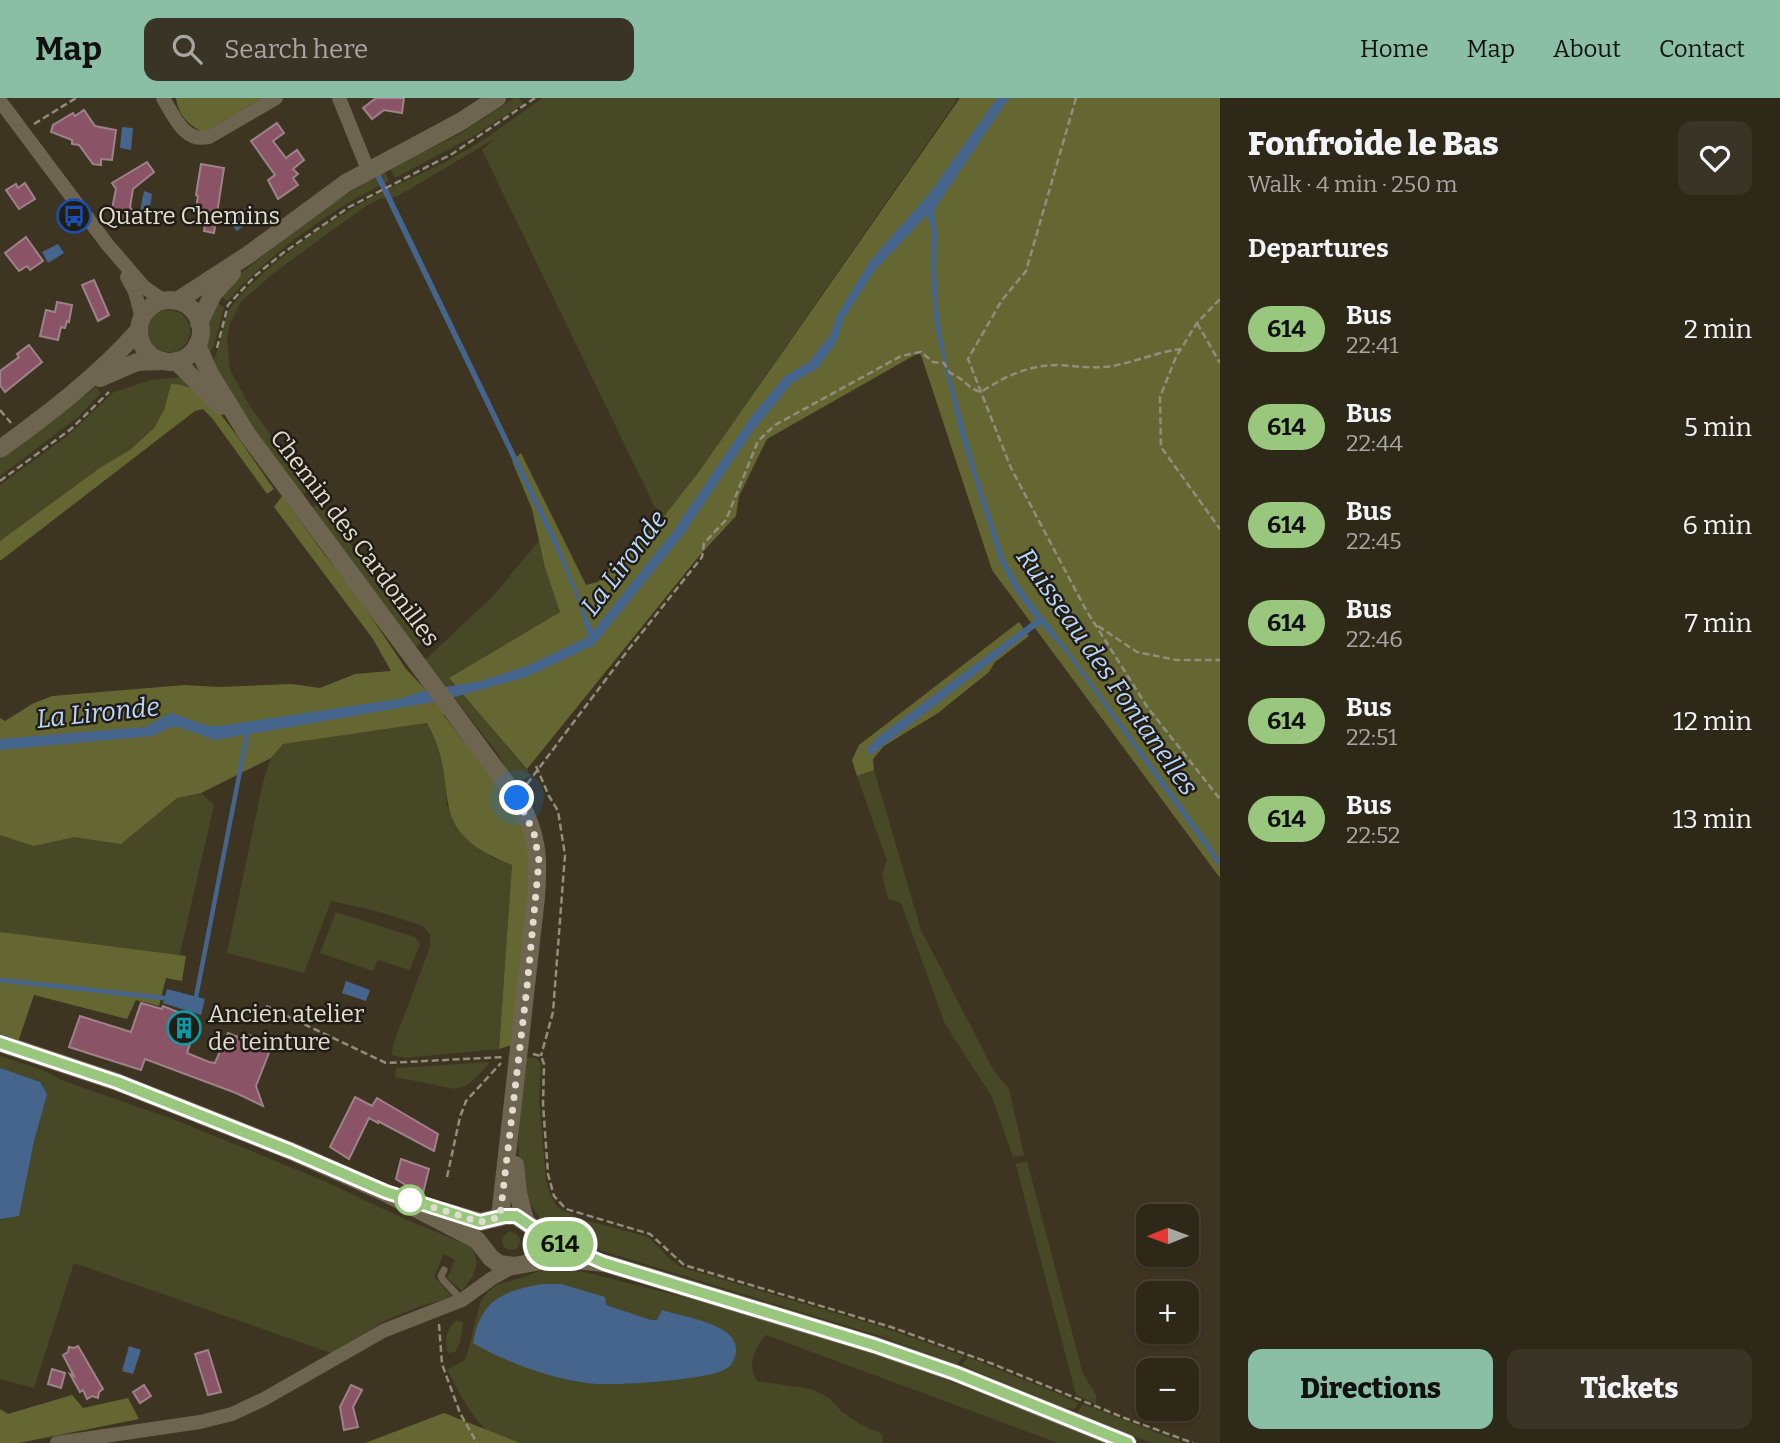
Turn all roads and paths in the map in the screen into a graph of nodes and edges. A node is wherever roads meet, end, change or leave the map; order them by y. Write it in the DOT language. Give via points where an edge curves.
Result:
graph roads {
  1 [pos="76,98"];
  2 [pos="163,98"];
  3 [pos="276,98"];
  4 [pos="339,98"];
  5 [pos="498,98"];
  6 [pos="524,98"];
  7 [pos="535,98"];
  8 [pos="1076,98"];
  9 [pos="0,101"];
  10 [pos="528,103"];
  11 [pos="32,125"];
  12 [pos="368,170"];
  13 [pos="111,248"];
  14 [pos="248,255"];
  15 [pos="1220,299"];
  16 [pos="170,301"];
  17 [pos="199,323"];
  18 [pos="1197,323"];
  19 [pos="140,324"];
  20 [pos="197,345"];
  21 [pos="1181,349"];
  22 [pos="169,361"];
  23 [pos="205,362"];
  24 [pos="1220,363"];
  25 [pos="84,385"];
  26 [pos="117,388"];
  27 [pos="981,393"];
  28 [pos="247,434"];
  29 [pos="0,449"];
  30 [pos="0,481"];
  31 [pos="1220,529"];
  32 [pos="1095,625"];
  33 [pos="1220,660"];
  34 [pos="537,768"];
  35 [pos="517,798"];
  36 [pos="1220,799"];
  37 [pos="266,1006"];
  38 [pos="0,1043"];
  39 [pos="541,1056"];
  40 [pos="519,1057"];
  41 [pos="514,1105"];
  42 [pos="447,1177"];
  43 [pos="386,1192"];
  44 [pos="498,1219"];
  45 [pos="528,1223"];
  46 [pos="487,1251"];
  47 [pos="604,1263"];
  48 [pos="517,1265"];
  49 [pos="443,1270"];
  50 [pos="478,1289"];
  51 [pos="462,1300"];
  52 [pos="438,1311"];
  53 [pos="57,1443"];
  54 [pos="477,1443"];
  55 [pos="1128,1443"];
  56 [pos="1193,1443"];
  1 -- 11 [label="path"];
  2 -- 3 [label="street" via="181,127 200,139"];
  4 -- 12 [label="street"];
  5 -- 12 [label="street"];
  6 -- 10 [label="path"];
  7 -- 10 [label="path"];
  8 -- 27 [label="path" via="1026,271 1002,300 968,359"];
  9 -- 13 [label="street"];
  10 -- 23 [label="path" via="452,154 349,206 283,253 228,305 215,352"];
  12 -- 14 [label="street"];
  13 -- 16 [label="street" via="144,287"];
  13 -- 19 [label="street" via="135,292"];
  14 -- 16 [label="street"];
  14 -- 17 [label="street" via="213,294"];
  15 -- 18 [label="path"];
  16 -- 17 [label="street" via="193,311"];
  16 -- 19 [label="street" via="148,309"];
  17 -- 20 [label="street"];
  18 -- 21 [label="path"];
  18 -- 24 [label="path"];
  19 -- 22 [label="street" via="145,350"];
  19 -- 25 [label="street" via="121,351"];
  20 -- 22 [label="street" via="188,355"];
  20 -- 23 [label="street, Chemin des Cardonilles"];
  21 -- 27 [label="path" via="1109,366 1031,369 1006,376"];
  21 -- 31 [label="path" via="1160,397 1161,447"];
  22 -- 25 [label="street" via="131,364"];
  22 -- 28 [label="street, Chemin des Cardonilles" via="200,383"];
  23 -- 28 [label="street, Chemin des Cardonilles"];
  25 -- 29 [label="street"];
  26 -- 30 [label="path"];
  27 -- 32 [label="path" via="1012,468"];
  27 -- 34 [label="path" via="950,373 944,363 933,362 921,352 901,356 775,425 758,441 726,520 704,543 702,557"];
  28 -- 35 [label="street, Chemin des Cardonilles"];
  32 -- 33 [label="path" via="1137,652 1176,660"];
  32 -- 36 [label="path" via="1148,708"];
  34 -- 35 [label="path"];
  34 -- 39 [label="path" via="558,811 565,855 552,1012"];
  35 -- 40 [label="street, Chemin des Cardonilles" via="534,833 539,861"];
  37 -- 42 [label="path" via="386,1063 508,1057 466,1101"];
  38 -- 43 [label="street" via="117,1082"];
  39 -- 40 [label="path"];
  39 -- 56 [label="path" via="548,1174 554,1196 566,1209 650,1234 684,1265 891,1327"];
  40 -- 41 [label="street, Chemin des Cardonilles"];
  41 -- 44 [label="street"];
  41 -- 45 [label="street" via="515,1170"];
  43 -- 44 [label="street" via="467,1219"];
  43 -- 46 [label="street" via="463,1231"];
  44 -- 45 [label="street" via="516,1216"];
  44 -- 46 [label="street" via="486,1233"];
  45 -- 47 [label="street" via="551,1240"];
  45 -- 48 [label="street" via="535,1246 528,1259"];
  46 -- 48 [label="street" via="499,1264"];
  46 -- 50 [label="street"];
  47 -- 48 [label="street" via="556,1258"];
  47 -- 55 [label="street" via="874,1345"];
  48 -- 50 [label="street"];
  49 -- 51 [label="lane" via="443,1280"];
  50 -- 51 [label="street"];
  51 -- 52 [label="street"];
  52 -- 53 [label="street" via="383,1331 232,1414"];
  52 -- 54 [label="path" via="442,1364"];
}
